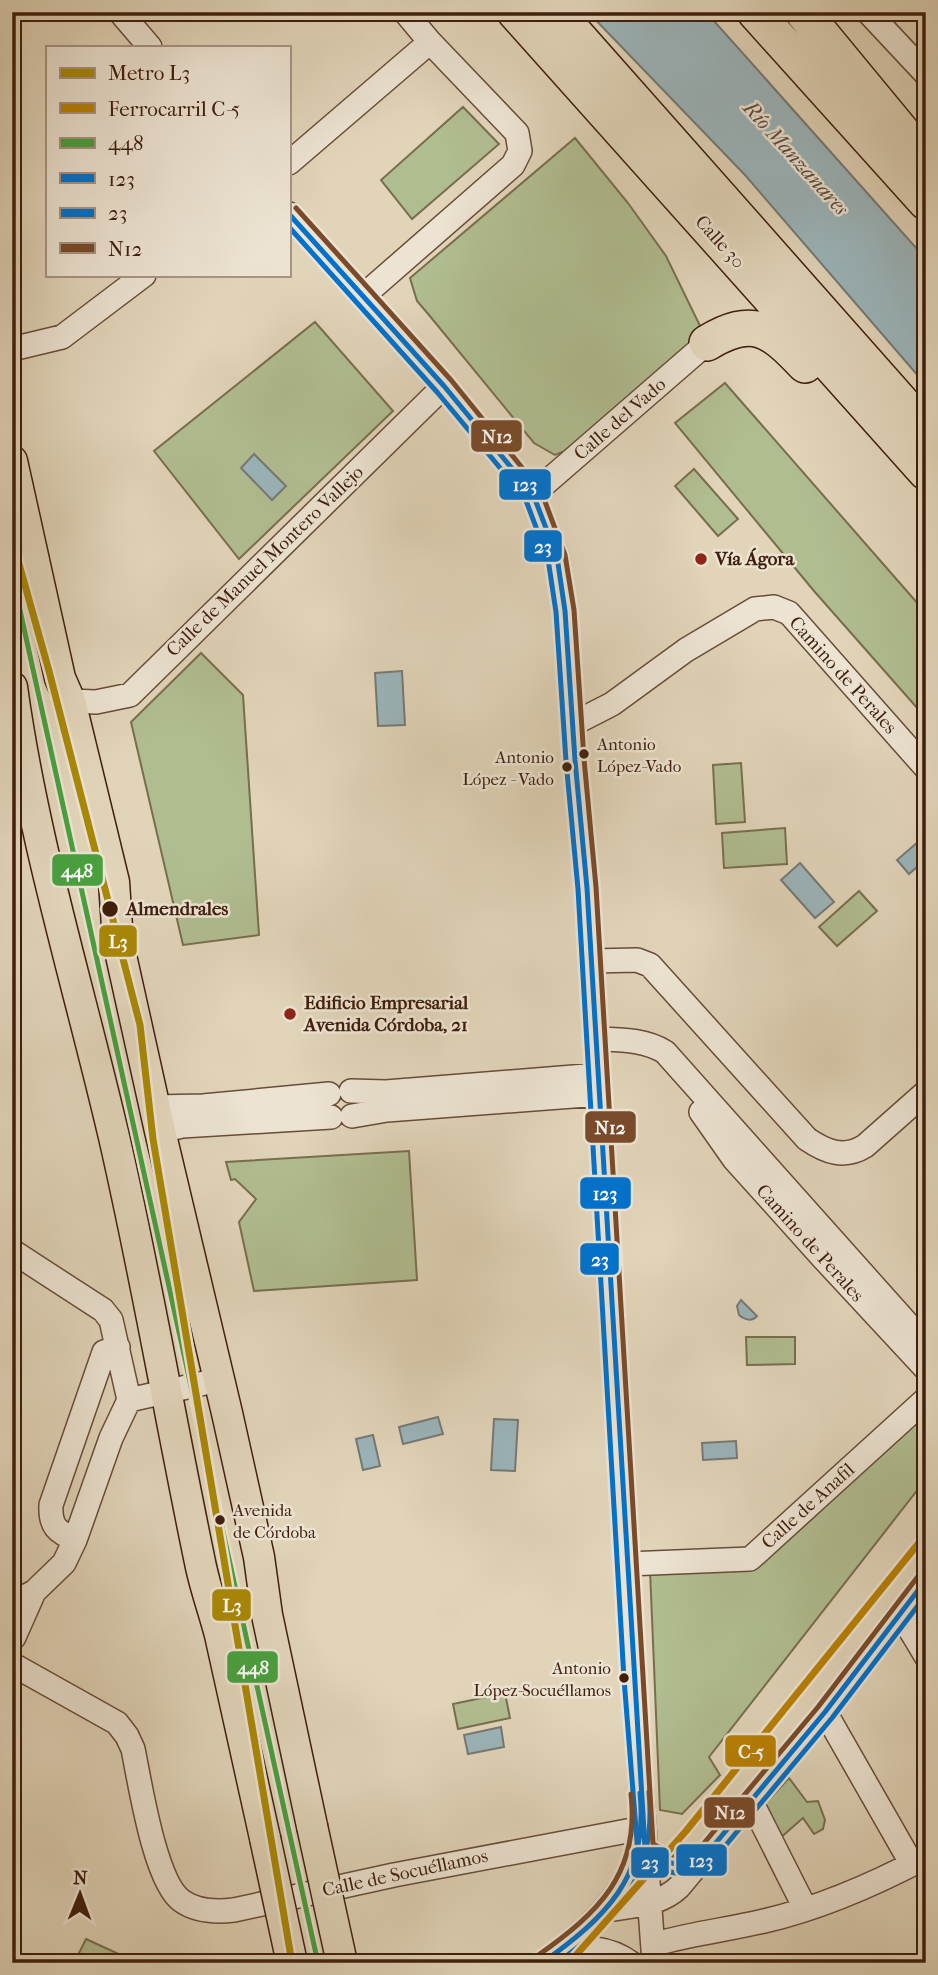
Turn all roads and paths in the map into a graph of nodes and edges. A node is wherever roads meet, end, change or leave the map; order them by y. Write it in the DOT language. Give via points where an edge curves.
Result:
graph roads {
  1 [pos="120,12"];
  2 [pos="405,12"];
  3 [pos="515,12"];
  4 [pos="556,12"];
  5 [pos="755,12"];
  6 [pos="803,12"];
  7 [pos="868,12"];
  8 [pos="430,42"];
  9 [pos="149,46"];
  10 [pos="926,74"];
  11 [pos="926,161"];
  12 [pos="290,162"];
  13 [pos="926,202"];
  14 [pos="290,215"];
  15 [pos="143,276"];
  16 [pos="363,296"];
  17 [pos="707,343"];
  18 [pos="12,349"];
  19 [pos="444,386"];
  20 [pos="926,430"];
  21 [pos="12,461"];
  22 [pos="926,472"];
  23 [pos="926,482"];
  24 [pos="533,494"];
  25 [pos="12,687"];
  26 [pos="70,701"];
  27 [pos="573,724"];
  28 [pos="926,768"];
  29 [pos="592,961"];
  30 [pos="596,1039"];
  31 [pos="685,1073"];
  32 [pos="598,1085"];
  33 [pos="926,1092"];
  34 [pos="157,1119"];
  35 [pos="12,1251"];
  36 [pos="921,1339"];
  37 [pos="118,1347"];
  38 [pos="926,1369"];
  39 [pos="218,1380"];
  40 [pos="168,1392"];
  41 [pos="926,1399"];
  42 [pos="129,1400"];
  43 [pos="75,1541"];
  44 [pos="627,1564"];
  45 [pos="926,1580"];
  46 [pos="34,1592"];
  47 [pos="12,1603"];
  48 [pos="897,1617"];
  49 [pos="13,1636"];
  50 [pos="926,1656"];
  51 [pos="15,1671"];
  52 [pos="825,1712"];
  53 [pos="751,1801"];
  54 [pos="644,1838"];
  55 [pos="920,1860"];
  56 [pos="699,1863"];
  57 [pos="650,1903"];
  58 [pos="805,1908"];
  59 [pos="603,1911"];
  60 [pos="654,1955"];
  61 [pos="548,1958"];
  62 [pos="292,1963"];
  63 [pos="342,1963"];
  64 [pos="631,1963"];
  1 -- 9 [label="street"];
  2 -- 8 [label="street"];
  3 -- 22 [label="highway, Calle 30"];
  4 -- 20 [label="highway"];
  5 -- 13 [label="highway"];
  6 -- 11 [label="highway"];
  7 -- 10 [label="street"];
  8 -- 12 [label="street"];
  8 -- 16 [label="street" via="517,133 520,151 513,165"];
  14 -- 16 [label="street"];
  15 -- 18 [label="street" via="62,337"];
  16 -- 19 [label="street"];
  17 -- 23 [label="highway" via="739,327 760,329 784,343 861,425"];
  17 -- 24 [label="street, Calle del Vado"];
  19 -- 24 [label="street"];
  19 -- 26 [label="street, Calle de Manuel Montero Vallejo" via="130,695 96,702"];
  21 -- 26 [label="main road" via="60,678"];
  24 -- 27 [label="street" via="556,557"];
  25 -- 40 [label="main road" via="52,896 114,1139"];
  26 -- 34 [label="main road" via="114,882 118,942"];
  27 -- 28 [label="street, Camino de Perales" via="612,704 723,626 755,609 774,607 789,613"];
  27 -- 29 [label="street"];
  29 -- 30 [label="street"];
  29 -- 33 [label="street" via="637,960 650,965 798,1130 825,1151 856,1152"];
  30 -- 31 [label="street, Camino de Perales" via="652,1044"];
  30 -- 32 [label="street"];
  31 -- 36 [label="street, Camino de Perales"];
  31 -- 38 [label="street, Camino de Perales" via="697,1106 734,1159"];
  32 -- 34 [label="street" via="386,1092 341,1104 182,1126"];
  32 -- 44 [label="street"];
  34 -- 39 [label="main road"];
  35 -- 37 [label="street" via="103,1310 111,1320"];
  37 -- 42 [label="street"];
  37 -- 43 [label="street" via="104,1352 51,1505 50,1517 56,1528"];
  39 -- 40 [label="street"];
  39 -- 63 [label="main road, bridge"];
  40 -- 42 [label="street"];
  40 -- 62 [label="main road, bridge" via="202,1570"];
  41 -- 44 [label="street, Calle de Anafil" via="750,1559"];
  42 -- 43 [label="street"];
  43 -- 46 [label="street" via="64,1563"];
  44 -- 54 [label="street"];
  45 -- 48 [label="street"];
  46 -- 47 [label="street"];
  46 -- 49 [label="street"];
  48 -- 50 [label="street"];
  48 -- 52 [label="street"];
  49 -- 51 [label="street" via="19,1657"];
  51 -- 54 [label="street, Calle de Socuéllamos" via="117,1723 133,1749 163,1873 181,1901 198,1908 234,1910 408,1872"];
  52 -- 53 [label="street"];
  52 -- 55 [label="street" via="909,1859"];
  53 -- 56 [label="street"];
  53 -- 58 [label="street"];
  54 -- 56 [label="street" via="670,1865"];
  54 -- 57 [label="street"];
  54 -- 59 [label="street"];
  55 -- 58 [label="street" via="871,1885"];
  56 -- 57 [label="street" via="671,1894"];
  57 -- 59 [label="street"];
  57 -- 60 [label="street"];
  58 -- 60 [label="street" via="663,1942"];
  59 -- 61 [label="street"];
  61 -- 64 [label="street" via="571,1948 592,1949"];
}
